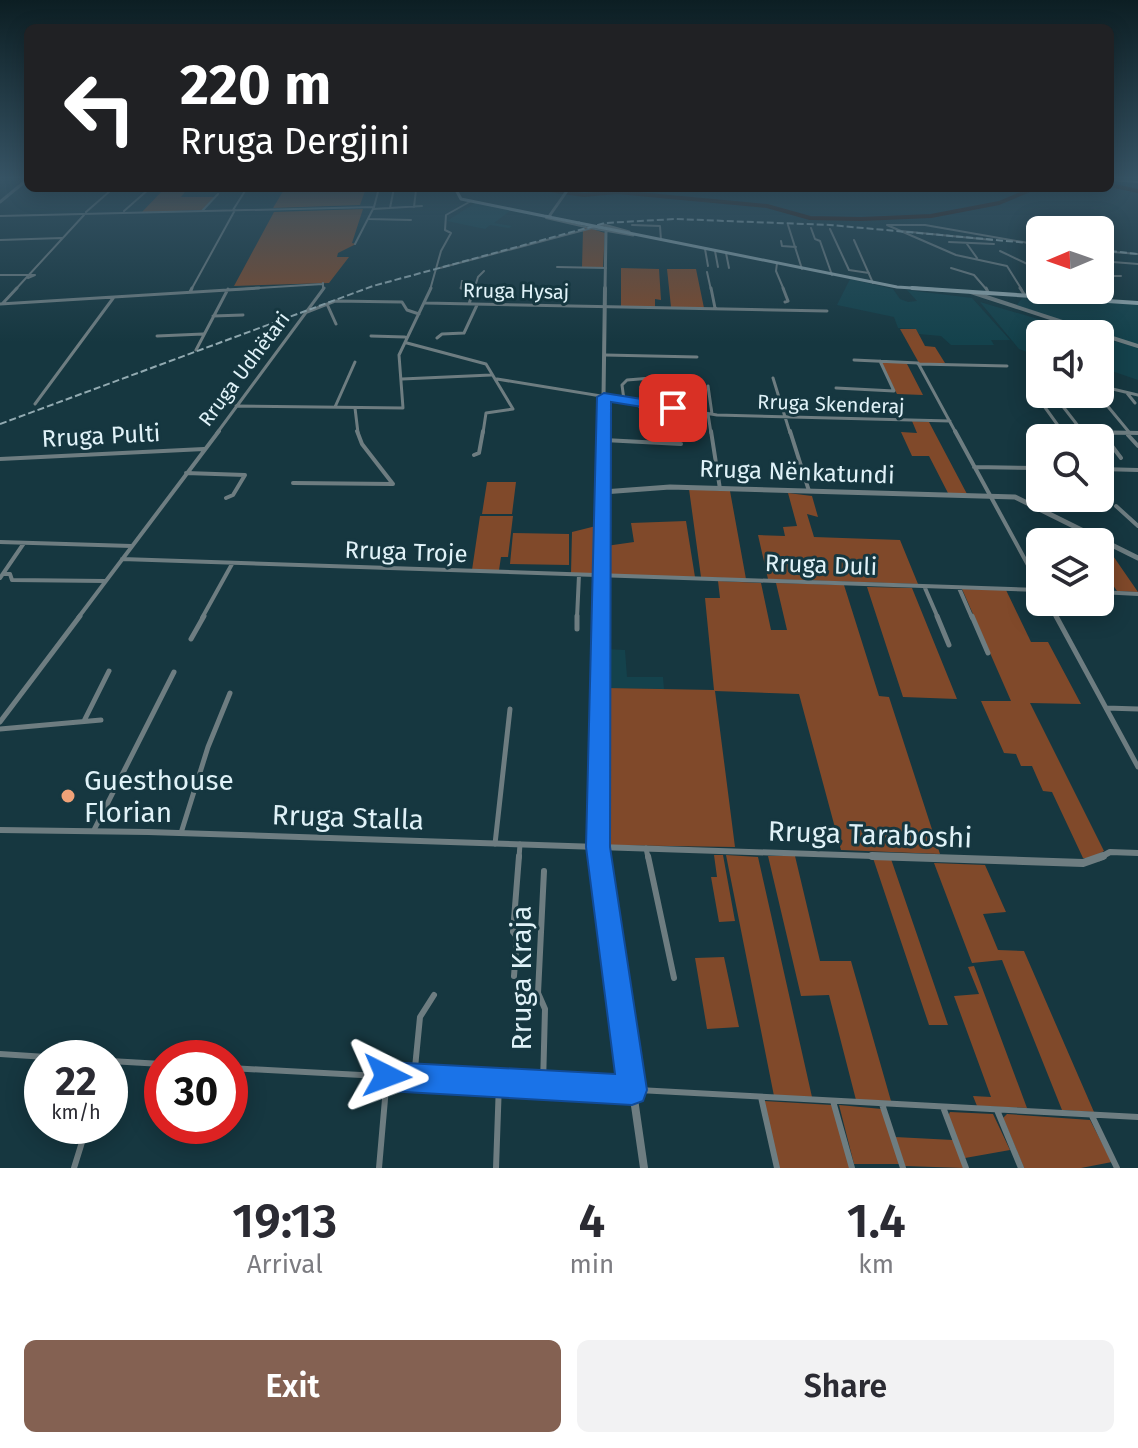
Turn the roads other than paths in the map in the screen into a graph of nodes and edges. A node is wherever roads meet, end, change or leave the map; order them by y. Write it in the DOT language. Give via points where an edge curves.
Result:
graph roads {
  1 [pos="66,234"];
  2 [pos="221,234"];
  3 [pos="360,234"];
  4 [pos="451,234"];
  5 [pos="565,234"];
  6 [pos="606,234"];
  7 [pos="626,234"];
  8 [pos="629,234"];
  9 [pos="661,234"];
  10 [pos="791,234"];
  11 [pos="813,234"];
  12 [pos="832,234"];
  13 [pos="904,234"];
  14 [pos="933,234"];
  15 [pos="977,234"];
  16 [pos="638,235"];
  17 [pos="62,238"];
  18 [pos="0,240"];
  19 [pos="661,240"];
  20 [pos="854,240"];
  21 [pos="1002,240"];
  22 [pos="781,241"];
  23 [pos="949,242"];
  24 [pos="1026,243"];
  25 [pos="355,244"];
  26 [pos="967,244"];
  27 [pos="994,244"];
  28 [pos="796,247"];
  29 [pos="705,249"];
  30 [pos="715,251"];
  31 [pos="1000,251"];
  32 [pos="1114,252"];
  33 [pos="726,253"];
  34 [pos="1138,254"];
  35 [pos="979,260"];
  36 [pos="1026,261"];
  37 [pos="1114,262"];
  38 [pos="777,263"];
  39 [pos="1138,264"];
  40 [pos="708,266"];
  41 [pos="557,267"];
  42 [pos="718,267"];
  43 [pos="440,268"];
  44 [pos="606,268"];
  45 [pos="729,268"];
  46 [pos="951,268"];
  47 [pos="802,269"];
  48 [pos="484,271"];
  49 [pos="707,272"];
  50 [pos="869,273"];
  51 [pos="0,275"];
  52 [pos="832,275"];
  53 [pos="29,276"];
  54 [pos="1114,276"];
  55 [pos="1121,276"];
  56 [pos="462,281"];
  57 [pos="873,283"];
  58 [pos="228,289"];
  59 [pos="475,289"];
  60 [pos="971,291"];
  61 [pos="190,292"];
  62 [pos="988,292"];
  63 [pos="1024,294"];
  64 [pos="114,297"];
  65 [pos="532,297"];
  66 [pos="1114,301"];
  67 [pos="785,302"];
  68 [pos="425,303"];
  69 [pos="1138,303"];
  70 [pos="1,304"];
  71 [pos="327,304"];
  72 [pos="469,304"];
  73 [pos="477,304"];
  74 [pos="526,305"];
  75 [pos="605,307"];
  76 [pos="714,309"];
  77 [pos="827,311"];
  78 [pos="307,312"];
  79 [pos="243,315"];
  80 [pos="419,315"];
  81 [pos="213,316"];
  82 [pos="1057,320"];
  83 [pos="336,324"];
  84 [pos="204,334"];
  85 [pos="157,336"];
  86 [pos="371,336"];
  87 [pos="405,337"];
  88 [pos="437,338"];
  89 [pos="1114,339"];
  90 [pos="406,343"];
  91 [pos="1138,346"];
  92 [pos="196,350"];
  93 [pos="605,355"];
  94 [pos="697,357"];
  95 [pos="854,360"];
  96 [pos="880,361"];
  97 [pos="355,362"];
  98 [pos="918,363"];
  99 [pos="1007,366"];
  100 [pos="492,375"];
  101 [pos="773,378"];
  102 [pos="402,379"];
  103 [pos="497,379"];
  104 [pos="676,380"];
  105 [pos="708,386"];
  106 [pos="641,387"];
  107 [pos="836,388"];
  108 [pos="1114,389"];
  109 [pos="1127,392"];
  110 [pos="1138,395"];
  111 [pos="604,397"];
  112 [pos="624,400"];
  113 [pos="635,402"];
  114 [pos="1135,403"];
  115 [pos="35,404"];
  116 [pos="656,405"];
  117 [pos="236,406"];
  118 [pos="335,407"];
  119 [pos="355,408"];
  120 [pos="1109,408"];
  121 [pos="710,414"];
  122 [pos="786,417"];
  123 [pos="950,421"];
  124 [pos="1114,432"];
  125 [pos="1129,433"];
  126 [pos="1138,433"];
  127 [pos="604,440"];
  128 [pos="655,442"];
  129 [pos="681,444"];
  130 [pos="1138,446"];
  131 [pos="1114,448"];
  132 [pos="204,449"];
  133 [pos="474,455"];
  134 [pos="1121,458"];
  135 [pos="0,459"];
  136 [pos="974,467"];
  137 [pos="1026,468"];
  138 [pos="1114,469"];
  139 [pos="1138,470"];
  140 [pos="186,473"];
  141 [pos="293,483"];
  142 [pos="720,489"];
  143 [pos="809,491"];
  144 [pos="603,492"];
  145 [pos="990,496"];
  146 [pos="226,498"];
  147 [pos="1116,506"];
  148 [pos="1138,526"];
  149 [pos="0,542"];
  150 [pos="24,543"];
  151 [pos="131,546"];
  152 [pos="1138,558"];
  153 [pos="122,559"];
  154 [pos="232,563"];
  155 [pos="1026,563"];
  156 [pos="579,575"];
  157 [pos="1,576"];
  158 [pos="602,576"];
  159 [pos="105,581"];
  160 [pos="925,587"];
  161 [pos="959,588"];
  162 [pos="1026,589"];
  163 [pos="1114,593"];
  164 [pos="1138,594"];
  165 [pos="1056,616"];
  166 [pos="577,629"];
  167 [pos="191,639"];
  168 [pos="949,645"];
  169 [pos="988,653"];
  170 [pos="109,671"];
  171 [pos="174,672"];
  172 [pos="230,693"];
  173 [pos="1106,708"];
  174 [pos="510,709"];
  175 [pos="1138,709"];
  176 [pos="101,720"];
  177 [pos="84,721"];
  178 [pos="0,722"];
  179 [pos="0,729"];
  180 [pos="1138,767"];
  181 [pos="0,830"];
  182 [pos="93,831"];
  183 [pos="181,833"];
  184 [pos="495,844"];
  185 [pos="520,844"];
  186 [pos="598,847"];
  187 [pos="646,848"];
  188 [pos="1138,853"];
  189 [pos="544,871"];
  190 [pos="514,976"];
  191 [pos="674,978"];
  192 [pos="434,995"];
  193 [pos="0,1054"];
  194 [pos="24,1056"];
  195 [pos="248,1069"];
  196 [pos="387,1076"];
  197 [pos="414,1078"];
  198 [pos="499,1083"];
  199 [pos="543,1085"];
  200 [pos="632,1090"];
  201 [pos="761,1097"];
  202 [pos="833,1101"];
  203 [pos="882,1104"];
  204 [pos="943,1107"];
  205 [pos="997,1110"];
  206 [pos="1091,1115"];
  207 [pos="1138,1117"];
  208 [pos="81,1144"];
  209 [pos="74,1168"];
  210 [pos="379,1168"];
  211 [pos="496,1168"];
  212 [pos="644,1168"];
  213 [pos="777,1168"];
  214 [pos="852,1168"];
  215 [pos="903,1168"];
  216 [pos="966,1168"];
  217 [pos="1021,1168"];
  218 [pos="1117,1168"];
  1 -- 17 [label="street"];
  2 -- 61 [label="street"];
  3 -- 25 [label="street"];
  4 -- 43 [label="street" via="441,251"];
  5 -- 43 [label="street"];
  6 -- 44 [label="street"];
  7 -- 16 [label="street"];
  8 -- 16 [label="main road"];
  9 -- 19 [label="street"];
  10 -- 28 [label="street"];
  11 -- 52 [label="street"];
  12 -- 50 [label="street" via="849,270"];
  13 -- 35 [label="street"];
  14 -- 21 [label="street"];
  15 -- 21 [label="street"];
  16 -- 19 [label="main road"];
  17 -- 18 [label="street"];
  17 -- 53 [label="street"];
  19 -- 29 [label="main road"];
  20 -- 50 [label="street"];
  21 -- 24 [label="street"];
  22 -- 28 [label="street" via="782,246"];
  23 -- 26 [label="street"];
  26 -- 27 [label="street"];
  26 -- 35 [label="street"];
  28 -- 47 [label="street"];
  29 -- 30 [label="main road"];
  29 -- 40 [label="street"];
  30 -- 33 [label="main road"];
  30 -- 42 [label="street"];
  31 -- 36 [label="street"];
  32 -- 34 [label="street"];
  33 -- 38 [label="main road"];
  33 -- 45 [label="street"];
  35 -- 63 [label="street" via="1008,266"];
  37 -- 39 [label="street"];
  38 -- 47 [label="main road"];
  38 -- 67 [label="street"];
  41 -- 44 [label="street"];
  43 -- 68 [label="street"];
  44 -- 75 [label="street"];
  46 -- 62 [label="street" via="978,276"];
  47 -- 52 [label="main road"];
  48 -- 59 [label="street"];
  49 -- 76 [label="street"];
  50 -- 57 [label="street"];
  51 -- 53 [label="street"];
  52 -- 57 [label="main road"];
  53 -- 70 [label="street"];
  54 -- 55 [label="street"];
  56 -- 59 [label="street" via="461,288"];
  57 -- 60 [label="main road"];
  58 -- 61 [label="street"];
  58 -- 78 [label="street, Rruga Udhëtari" via="323,283"];
  58 -- 81 [label="street"];
  59 -- 72 [label="street"];
  60 -- 62 [label="main road"];
  60 -- 82 [label="street"];
  61 -- 64 [label="street"];
  62 -- 63 [label="main road"];
  64 -- 70 [label="street"];
  64 -- 115 [label="street"];
  65 -- 74 [label="street"];
  66 -- 69 [label="main road"];
  68 -- 72 [label="street, Rruga Hysaj"];
  68 -- 80 [label="street"];
  71 -- 78 [label="street"];
  71 -- 80 [label="street" via="402,302"];
  71 -- 83 [label="street"];
  72 -- 73 [label="street, Rruga Hysaj"];
  73 -- 74 [label="street, Rruga Hysaj"];
  73 -- 88 [label="street" via="464,333"];
  74 -- 75 [label="street, Rruga Hysaj"];
  75 -- 76 [label="street, Rruga Hysaj"];
  75 -- 93 [label="street"];
  76 -- 77 [label="street, Rruga Hysaj"];
  78 -- 117 [label="street, Rruga Udhëtari"];
  79 -- 81 [label="street"];
  80 -- 87 [label="street"];
  81 -- 84 [label="street"];
  84 -- 85 [label="street"];
  84 -- 92 [label="street"];
  86 -- 87 [label="street"];
  87 -- 90 [label="street"];
  89 -- 91 [label="street"];
  90 -- 100 [label="street" via="486,364"];
  90 -- 102 [label="street" via="396,363"];
  93 -- 94 [label="street"];
  93 -- 111 [label="street"];
  95 -- 96 [label="street"];
  96 -- 98 [label="street"];
  96 -- 107 [label="street" via="894,391"];
  97 -- 118 [label="street"];
  98 -- 99 [label="street"];
  98 -- 123 [label="street"];
  100 -- 102 [label="street"];
  100 -- 103 [label="street"];
  101 -- 122 [label="street"];
  102 -- 119 [label="street" via="403,408"];
  103 -- 111 [label="street, Rruga Skenderaj"];
  103 -- 133 [label="street" via="513,409 486,413 479,453"];
  104 -- 112 [label="street" via="627,380 622,385"];
  105 -- 121 [label="street"];
  106 -- 116 [label="street"];
  108 -- 109 [label="street"];
  109 -- 110 [label="street"];
  109 -- 114 [label="street"];
  111 -- 112 [label="street, Rruga Skenderaj"];
  111 -- 127 [label="street"];
  112 -- 113 [label="street, Rruga Skenderaj"];
  113 -- 116 [label="street, Rruga Skenderaj"];
  113 -- 128 [label="street" via="661,428 654,433"];
  116 -- 121 [label="street, Rruga Skenderaj"];
  117 -- 118 [label="street"];
  117 -- 132 [label="street, Rruga Udhëtari"];
  118 -- 119 [label="street"];
  119 -- 141 [label="street" via="357,439 393,484"];
  120 -- 125 [label="street"];
  121 -- 122 [label="street, Rruga Skenderaj"];
  121 -- 142 [label="street"];
  122 -- 123 [label="street, Rruga Skenderaj"];
  122 -- 143 [label="street"];
  123 -- 136 [label="street"];
  124 -- 125 [label="street"];
  125 -- 126 [label="street"];
  125 -- 130 [label="street"];
  127 -- 128 [label="street"];
  127 -- 144 [label="street"];
  128 -- 129 [label="street"];
  131 -- 134 [label="street"];
  132 -- 135 [label="street, Rruga Pulti"];
  132 -- 140 [label="street, Rruga Udhëtari"];
  136 -- 137 [label="street"];
  136 -- 145 [label="street"];
  138 -- 139 [label="street"];
  140 -- 146 [label="street" via="245,475"];
  140 -- 151 [label="street, Rruga Udhëtari"];
  142 -- 143 [label="street, Rruga Nënkatundi"];
  142 -- 144 [label="street, Rruga Nënkatundi"];
  143 -- 145 [label="street, Rruga Nënkatundi"];
  144 -- 158 [label="street"];
  145 -- 152 [label="street, Rruga Nënkatundi" via="1020,499"];
  145 -- 155 [label="street"];
  147 -- 148 [label="street"];
  149 -- 150 [label="street"];
  150 -- 151 [label="street"];
  150 -- 157 [label="street"];
  151 -- 153 [label="street, Rruga Udhëtari"];
  153 -- 154 [label="street, Rruga Troje"];
  153 -- 159 [label="street, Rruga Udhëtari"];
  154 -- 156 [label="street, Rruga Troje"];
  154 -- 167 [label="street"];
  156 -- 158 [label="street, Rruga Troje"];
  156 -- 166 [label="street"];
  157 -- 159 [label="street"];
  158 -- 160 [label="street, Rruga Duli"];
  158 -- 186 [label="street"];
  159 -- 178 [label="street, Rruga Udhëtari"];
  160 -- 161 [label="street, Rruga Duli"];
  160 -- 168 [label="street"];
  161 -- 162 [label="street, Rruga Duli"];
  161 -- 169 [label="street"];
  163 -- 164 [label="street"];
  165 -- 173 [label="street"];
  170 -- 177 [label="street"];
  171 -- 182 [label="street"];
  172 -- 183 [label="street"];
  173 -- 175 [label="street"];
  173 -- 180 [label="street"];
  174 -- 184 [label="street"];
  176 -- 177 [label="street"];
  177 -- 179 [label="street"];
  181 -- 182 [label="street, Rruga Stalla"];
  182 -- 183 [label="street, Rruga Stalla"];
  183 -- 184 [label="street, Rruga Stalla"];
  184 -- 185 [label="street, Rruga Stalla"];
  185 -- 186 [label="street, Rruga Stalla"];
  185 -- 190 [label="street"];
  186 -- 187 [label="street, Rruga Taraboshi"];
  186 -- 200 [label="street"];
  187 -- 188 [label="street, Rruga Taraboshi" via="1083,863 1110,852"];
  187 -- 191 [label="street"];
  189 -- 199 [label="street, Rruga Kraja" via="538,993 545,1009"];
  192 -- 197 [label="street" via="420,1017"];
  193 -- 194 [label="street"];
  195 -- 196 [label="street, Rruga Kraja"];
  196 -- 197 [label="street, Rruga Kraja"];
  196 -- 210 [label="street"];
  197 -- 198 [label="street, Rruga Kraja"];
  198 -- 199 [label="street, Rruga Kraja"];
  198 -- 211 [label="street"];
  199 -- 200 [label="street, Rruga Kraja"];
  200 -- 201 [label="street, Rruga Kraja"];
  200 -- 212 [label="street"];
  201 -- 202 [label="street, Rruga Kraja"];
  201 -- 213 [label="street"];
  202 -- 203 [label="street, Rruga Kraja"];
  202 -- 214 [label="street"];
  203 -- 204 [label="street, Rruga Kraja"];
  203 -- 215 [label="street"];
  204 -- 205 [label="street, Rruga Kraja"];
  204 -- 216 [label="street"];
  205 -- 206 [label="street, Rruga Kraja"];
  205 -- 217 [label="street"];
  206 -- 207 [label="street, Rruga Kraja"];
  206 -- 218 [label="street"];
  208 -- 209 [label="street"];
}
